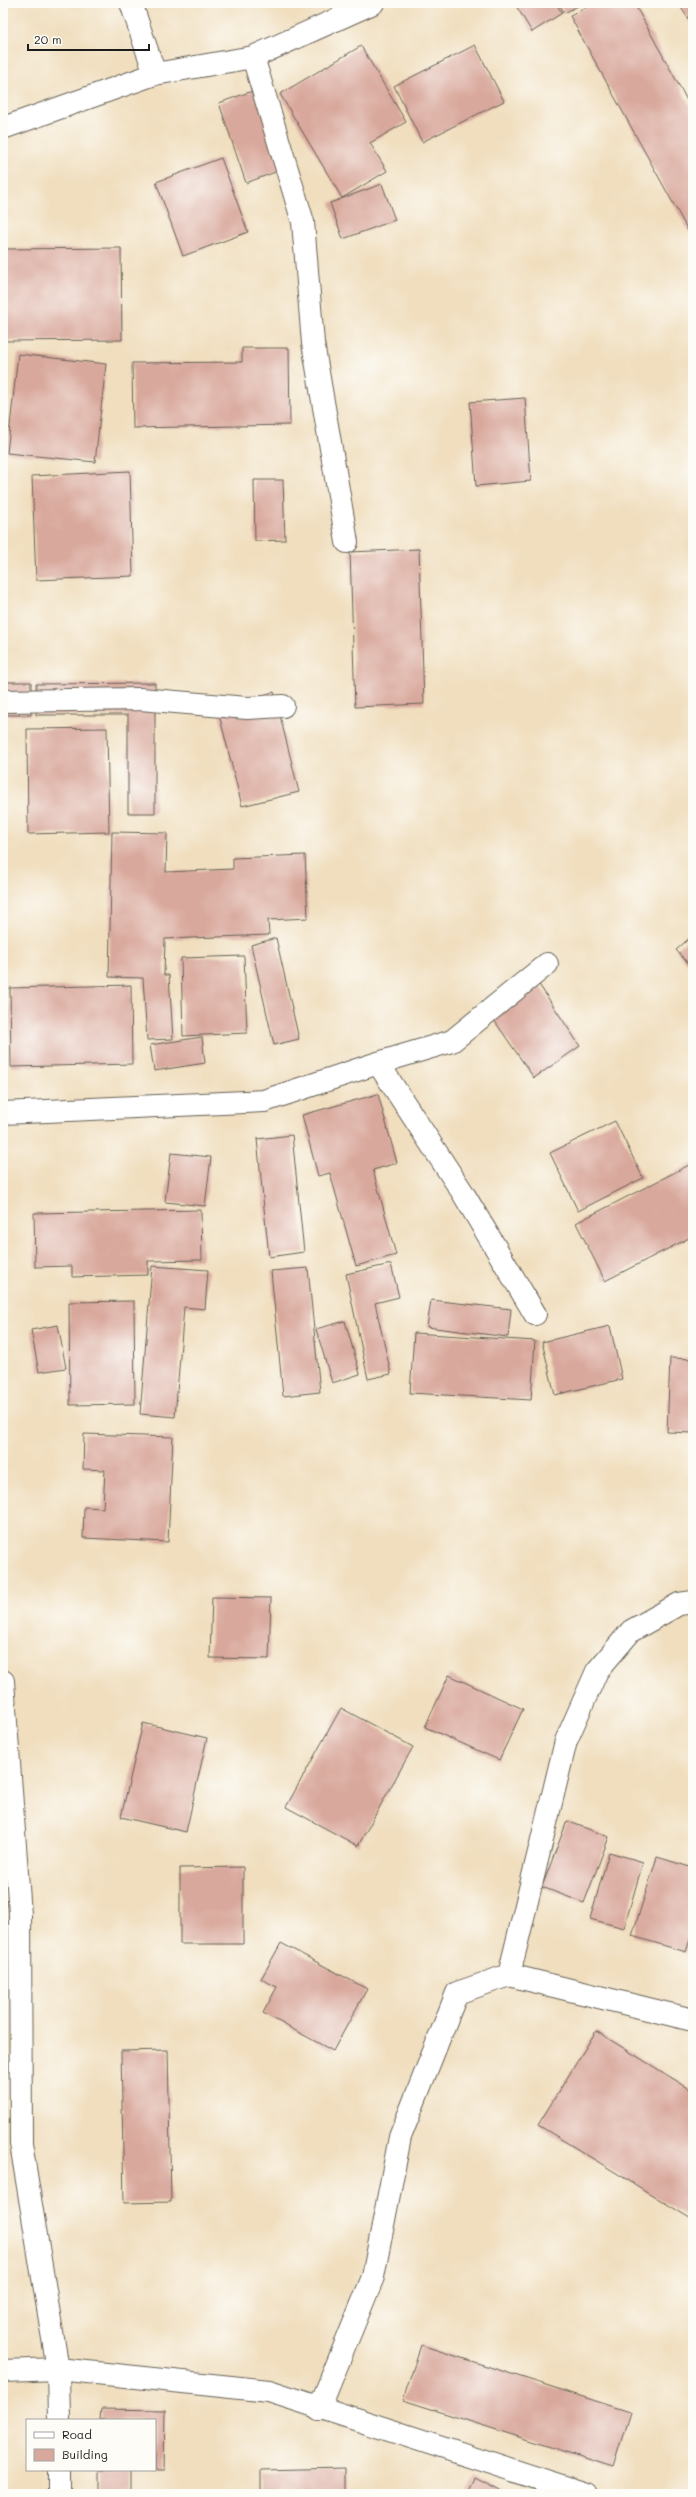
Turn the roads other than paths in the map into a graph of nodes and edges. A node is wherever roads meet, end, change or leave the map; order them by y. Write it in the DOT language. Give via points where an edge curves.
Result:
graph roads {
  1 [pos="131,3"];
  2 [pos="372,3"];
  3 [pos="253,56"];
  4 [pos="155,74"];
  5 [pos="3,128"];
  6 [pos="347,542"];
  7 [pos="3,701"];
  8 [pos="283,706"];
  9 [pos="547,964"];
  10 [pos="378,1063"];
  11 [pos="3,1113"];
  12 [pos="535,1314"];
  13 [pos="693,1602"];
  14 [pos="3,1681"];
  15 [pos="509,1975"];
  16 [pos="693,2020"];
  17 [pos="58,2369"];
  18 [pos="3,2371"];
  19 [pos="319,2409"];
  20 [pos="59,2419"];
  21 [pos="59,2471"];
  22 [pos="59,2494"];
  23 [pos="586,2494"];
  1 -- 4 [label="street"];
  2 -- 3 [label="street"];
  3 -- 4 [label="street"];
  3 -- 6 [label="street" via="303,222 313,343"];
  4 -- 5 [label="street"];
  7 -- 8 [label="street" via="140,699 247,708"];
  9 -- 10 [label="street" via="452,1042"];
  10 -- 11 [label="street" via="264,1101"];
  10 -- 12 [label="street" via="463,1193"];
  13 -- 15 [label="street" via="679,1604 631,1631 598,1671 566,1741"];
  14 -- 17 [label="street" via="20,1914 21,2144"];
  15 -- 16 [label="street"];
  15 -- 19 [label="street" via="458,1993 400,2137 373,2277"];
  17 -- 18 [label="street"];
  17 -- 19 [label="street" via="269,2391"];
  17 -- 20 [label="street"];
  19 -- 23 [label="street"];
  21 -- 22 [label="street"];
}
